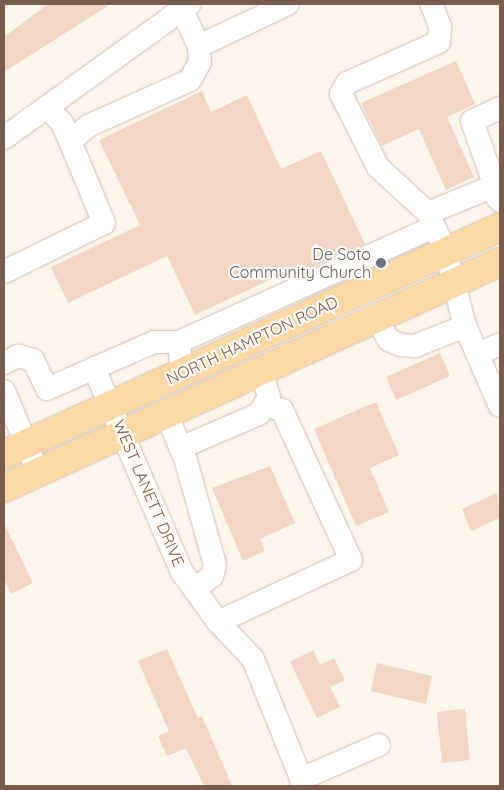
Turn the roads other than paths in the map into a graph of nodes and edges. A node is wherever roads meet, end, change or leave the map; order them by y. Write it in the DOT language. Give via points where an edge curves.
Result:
graph roads {
  1 [pos="288,4"];
  2 [pos="430,4"];
  3 [pos="186,6"];
  4 [pos="199,46"];
  5 [pos="47,107"];
  6 [pos="500,108"];
  7 [pos="4,138"];
  8 [pos="70,141"];
  9 [pos="498,197"];
  10 [pos="431,220"];
  11 [pos="500,226"];
  12 [pos="446,252"];
  13 [pos="500,262"];
  14 [pos="4,272"];
  15 [pos="451,283"];
  16 [pos="342,299"];
  17 [pos="366,322"];
  18 [pos="465,326"];
  19 [pos="179,342"];
  20 [pos="500,344"];
  21 [pos="478,354"];
  22 [pos="4,363"];
  23 [pos="94,368"];
  24 [pos="261,370"];
  25 [pos="182,372"];
  26 [pos="4,392"];
  27 [pos="195,400"];
  28 [pos="112,405"];
  29 [pos="267,406"];
  30 [pos="500,406"];
  31 [pos="166,413"];
  32 [pos="122,433"];
  33 [pos="29,442"];
  34 [pos="180,448"];
  35 [pos="4,454"];
  36 [pos="38,472"];
  37 [pos="4,488"];
  38 [pos="196,588"];
  39 [pos="218,622"];
  40 [pos="379,745"];
  41 [pos="303,783"];
  1 -- 4 [label="street"];
  2 -- 10 [label="street" via="440,26 439,42 347,84 341,94 378,167"];
  3 -- 4 [label="street"];
  3 -- 5 [label="street"];
  4 -- 8 [label="street" via="200,62 190,80 90,125"];
  5 -- 7 [label="street"];
  5 -- 8 [label="street" via="62,122"];
  6 -- 9 [label="street" via="472,121"];
  8 -- 14 [label="street" via="104,223"];
  9 -- 10 [label="street" via="489,188"];
  10 -- 12 [label="street"];
  10 -- 19 [label="street"];
  11 -- 12 [label="main road, NORTH HAMPTON ROAD"];
  12 -- 15 [label="street"];
  12 -- 16 [label="main road, NORTH HAMPTON ROAD"];
  13 -- 15 [label="main road, NORTH HAMPTON ROAD"];
  15 -- 17 [label="main road, NORTH HAMPTON ROAD"];
  15 -- 18 [label="street"];
  16 -- 17 [label="main road"];
  16 -- 25 [label="main road, NORTH HAMPTON ROAD"];
  17 -- 18 [label="street" via="389,340 415,346"];
  17 -- 24 [label="main road, NORTH HAMPTON ROAD"];
  18 -- 21 [label="street"];
  19 -- 23 [label="street" via="154,342"];
  19 -- 25 [label="street"];
  20 -- 21 [label="street"];
  21 -- 30 [label="street"];
  22 -- 23 [label="street" via="18,356 33,360 47,389"];
  23 -- 28 [label="street, WEST LANETT DRIVE"];
  24 -- 27 [label="main road, NORTH HAMPTON ROAD"];
  24 -- 29 [label="street" via="269,397"];
  25 -- 27 [label="main road"];
  25 -- 28 [label="main road, NORTH HAMPTON ROAD"];
  26 -- 33 [label="street"];
  27 -- 31 [label="main road, NORTH HAMPTON ROAD"];
  28 -- 32 [label="street, WEST LANETT DRIVE"];
  28 -- 33 [label="main road, NORTH HAMPTON ROAD"];
  29 -- 34 [label="street"];
  29 -- 39 [label="street" via="282,410 351,560"];
  31 -- 32 [label="main road, NORTH HAMPTON ROAD"];
  31 -- 34 [label="street"];
  32 -- 36 [label="main road, NORTH HAMPTON ROAD"];
  32 -- 38 [label="street, WEST LANETT DRIVE" via="182,572"];
  33 -- 35 [label="main road, NORTH HAMPTON ROAD"];
  33 -- 36 [label="street"];
  34 -- 38 [label="street" via="215,565 212,576"];
  36 -- 37 [label="main road, NORTH HAMPTON ROAD"];
  38 -- 39 [label="street, WEST LANETT DRIVE"];
  39 -- 41 [label="street, WEST LANETT DRIVE" via="253,659"];
  40 -- 41 [label="street"];
}
